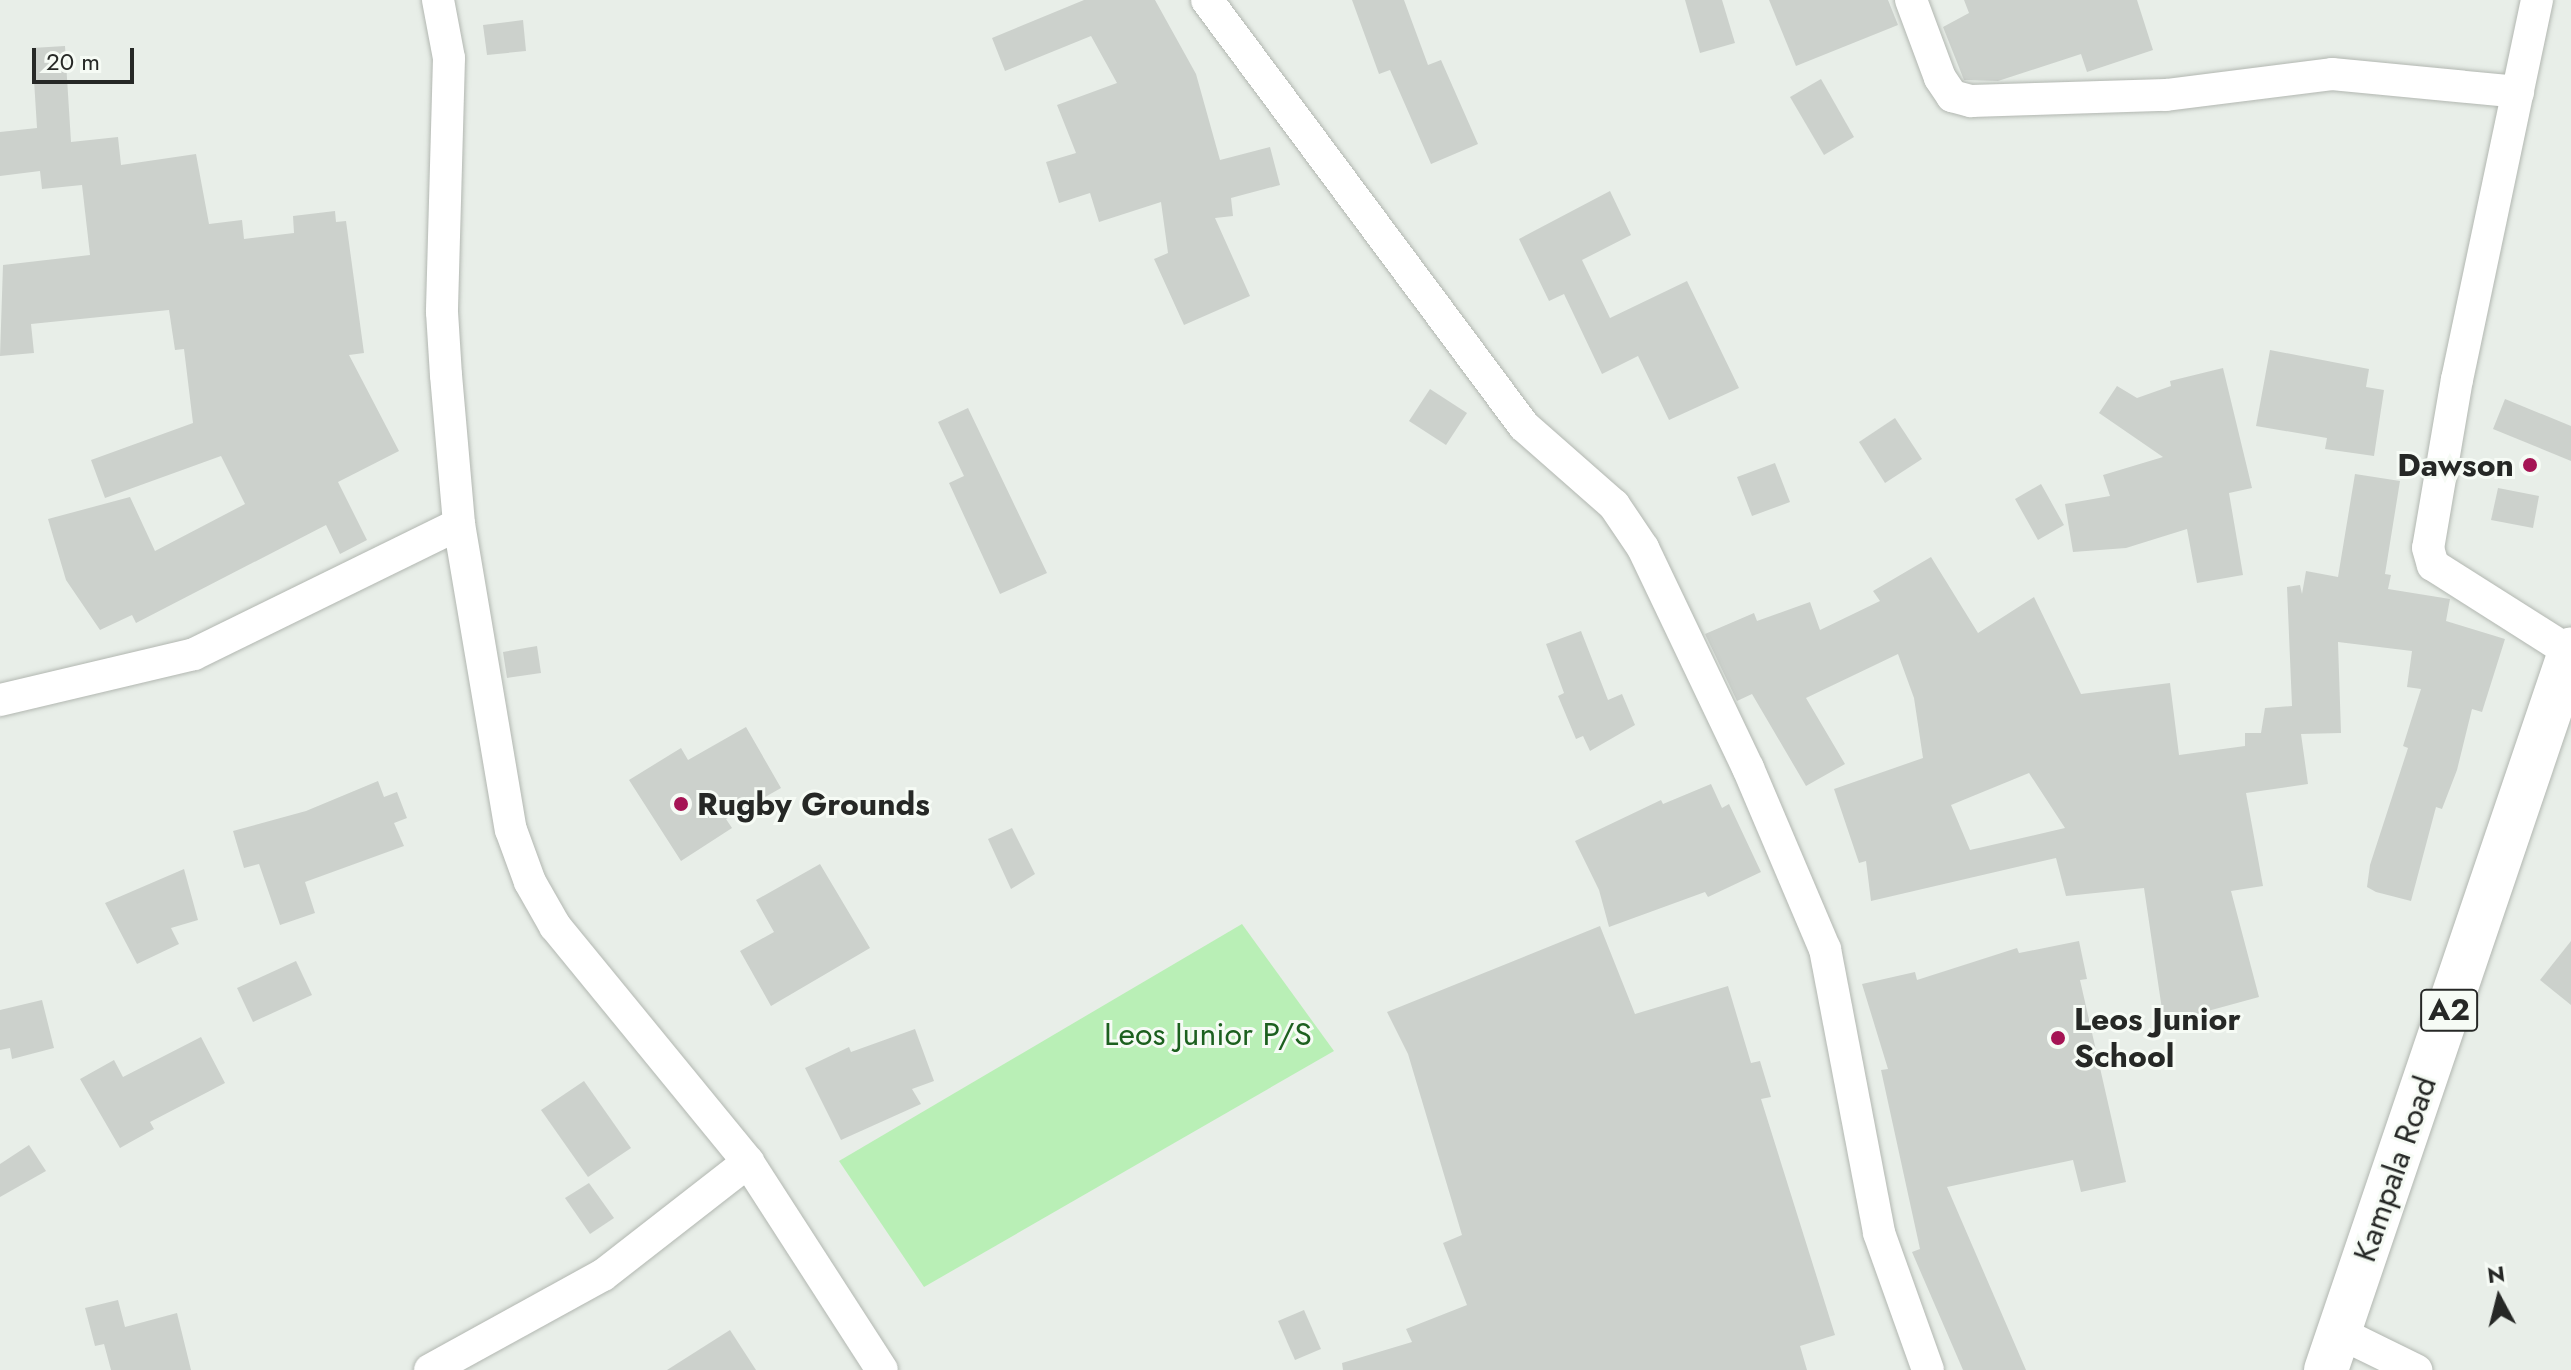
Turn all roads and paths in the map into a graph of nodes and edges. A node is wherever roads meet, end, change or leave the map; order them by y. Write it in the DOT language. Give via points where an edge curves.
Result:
graph roads {
  1 [pos="438,0"];
  2 [pos="1207,0"];
  3 [pos="1911,0"];
  4 [pos="2537,0"];
  5 [pos="2518,92"];
  6 [pos="459,524"];
  7 [pos="2570,650"];
  8 [pos="0,700"];
  9 [pos="748,1162"];
  10 [pos="2333,1351"];
  11 [pos="430,1370"];
  12 [pos="882,1370"];
  13 [pos="1928,1370"];
  14 [pos="2416,1370"];
  1 -- 6 [label="street" via="449,58 442,312"];
  2 -- 13 [label="street" via="1506,404 1614,505 1643,548 1748,768 1825,949 1879,1233 1907,1325"];
  3 -- 5 [label="street" via="1940,78 1952,96 1971,101 2190,93 2332,74"];
  4 -- 5 [label="street"];
  5 -- 7 [label="street" via="2457,379 2428,548 2433,565"];
  6 -- 8 [label="street" via="194,654"];
  6 -- 9 [label="street" via="511,830 530,882 555,926"];
  7 -- 10 [label="main road, Kampala Road / A2"];
  9 -- 11 [label="street" via="603,1275"];
  9 -- 12 [label="street"];
  10 -- 14 [label="street"];
}
